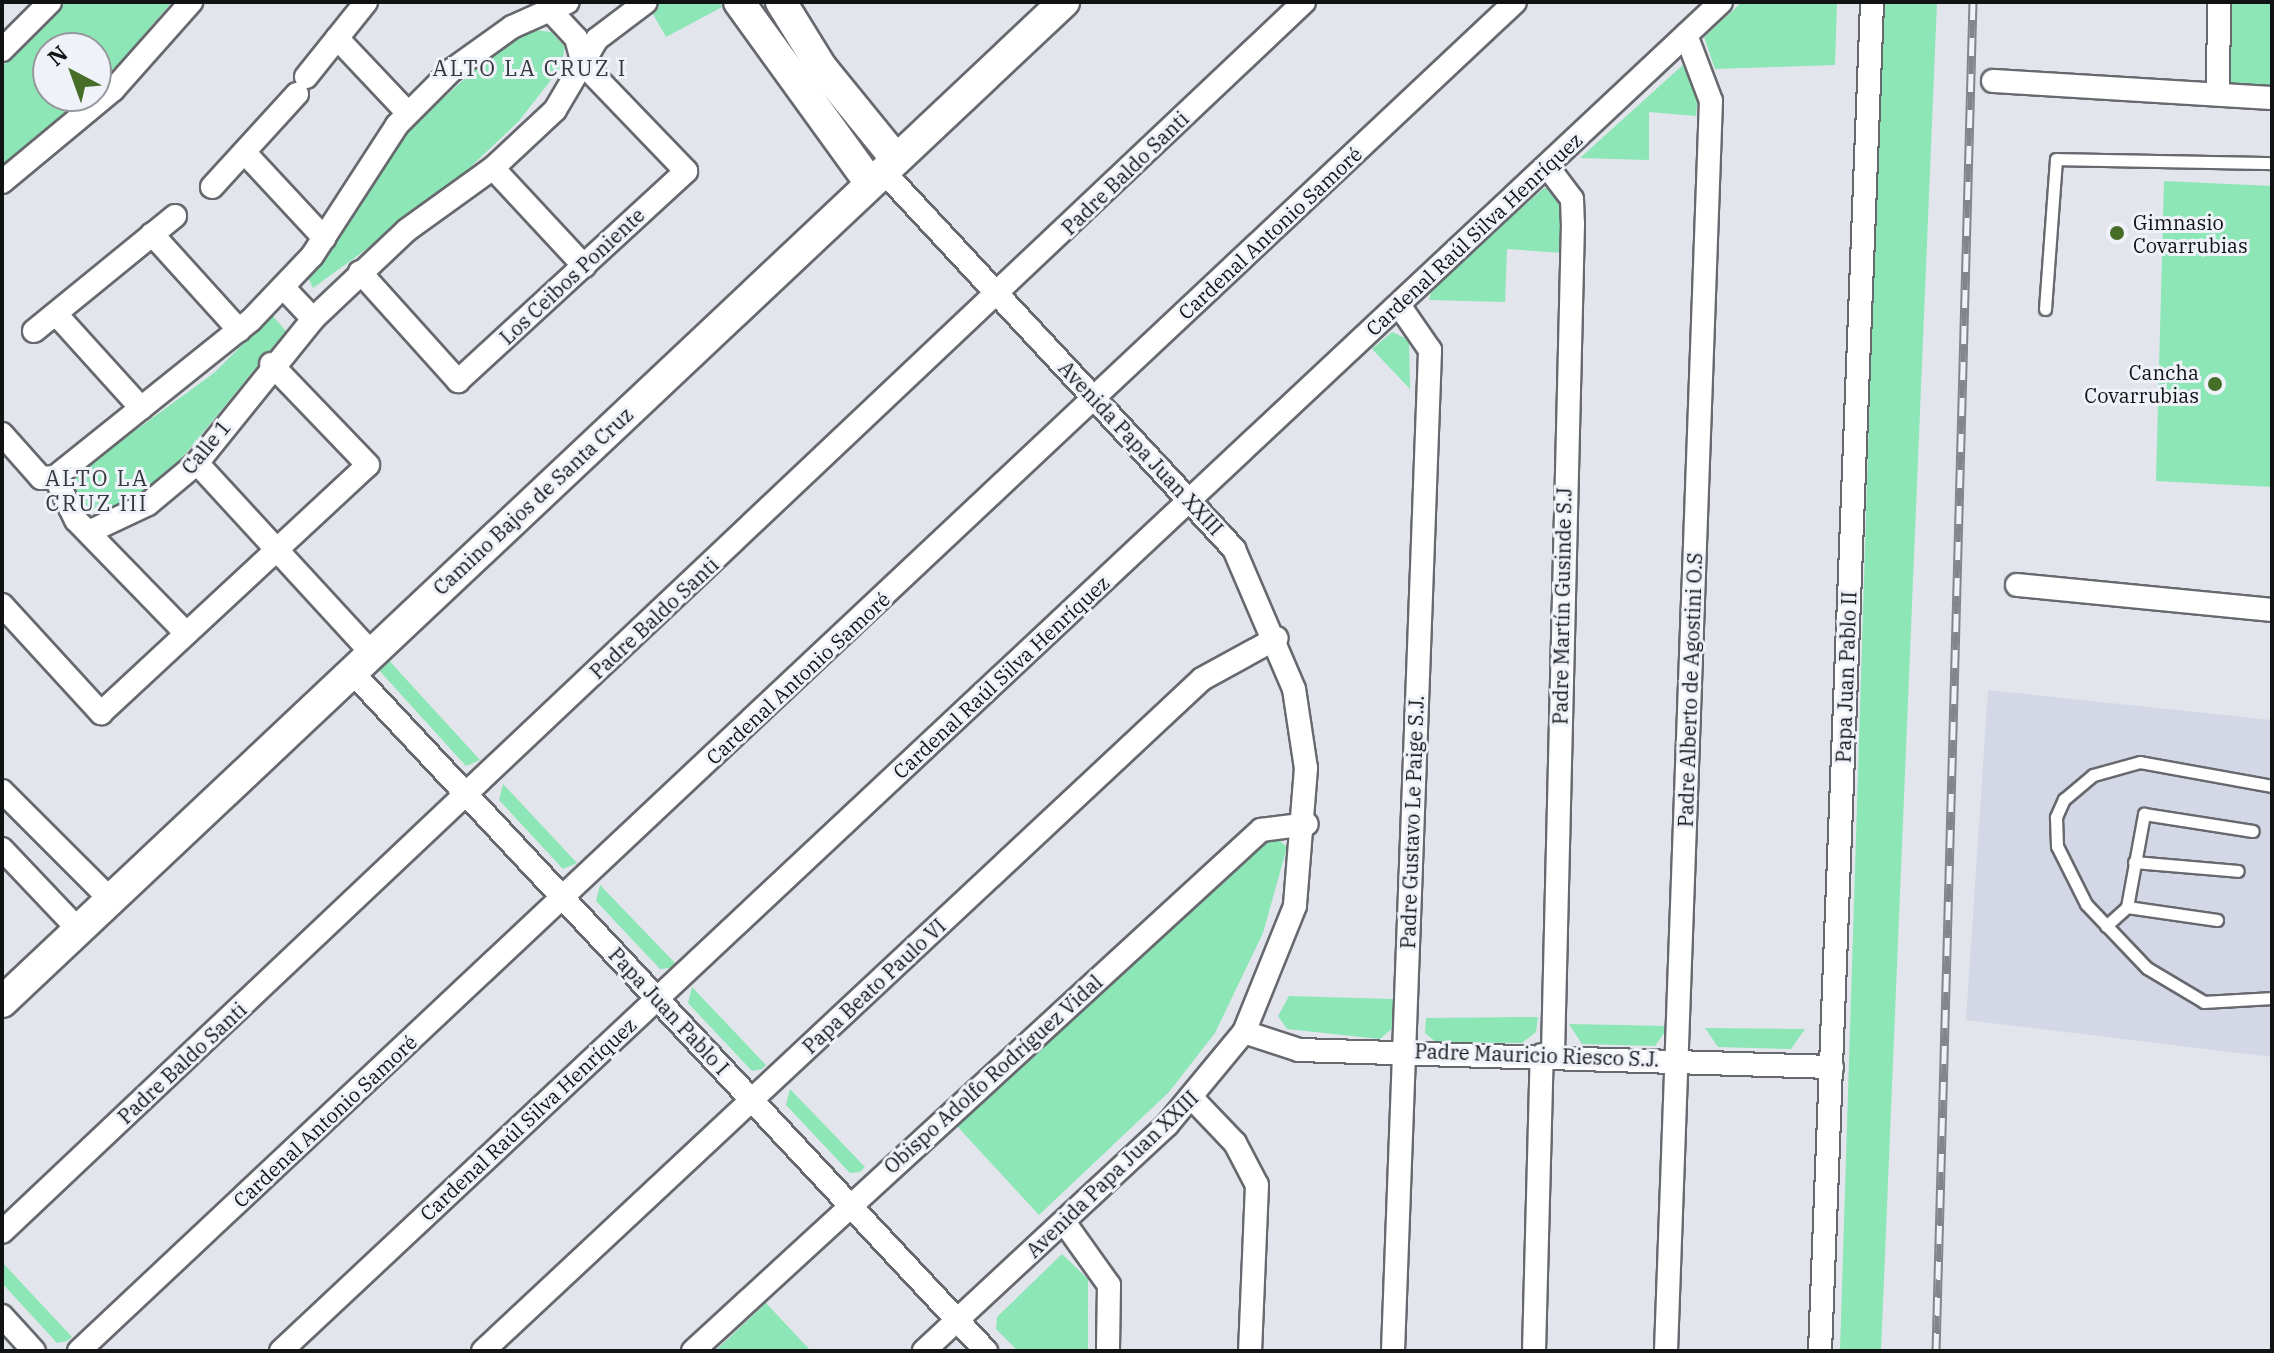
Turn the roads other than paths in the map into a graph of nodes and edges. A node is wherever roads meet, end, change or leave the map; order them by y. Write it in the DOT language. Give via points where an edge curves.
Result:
graph roads {
  1 [pos="50,2"];
  2 [pos="191,2"];
  3 [pos="366,2"];
  4 [pos="646,2"];
  5 [pos="739,2"];
  6 [pos="781,2"];
  7 [pos="1064,2"];
  8 [pos="1304,2"];
  9 [pos="1515,2"];
  10 [pos="1721,2"];
  11 [pos="1872,2"];
  12 [pos="2219,2"];
  13 [pos="561,5"];
  14 [pos="1686,35"];
  15 [pos="337,38"];
  16 [pos="806,42"];
  17 [pos="2,50"];
  18 [pos="777,61"];
  19 [pos="583,64"];
  20 [pos="1993,81"];
  21 [pos="2218,94"];
  22 [pos="2272,98"];
  23 [pos="408,113"];
  24 [pos="246,154"];
  25 [pos="2272,163"];
  26 [pos="1547,166"];
  27 [pos="493,168"];
  28 [pos="883,171"];
  29 [pos="2,182"];
  30 [pos="212,187"];
  31 [pos="175,216"];
  32 [pos="152,234"];
  33 [pos="324,238"];
  34 [pos="584,266"];
  35 [pos="360,272"];
  36 [pos="283,287"];
  37 [pos="997,296"];
  38 [pos="1399,305"];
  39 [pos="2045,309"];
  40 [pos="56,314"];
  41 [pos="313,319"];
  42 [pos="239,330"];
  43 [pos="34,331"];
  44 [pos="271,364"];
  45 [pos="1096,398"];
  46 [pos="141,408"];
  47 [pos="2,434"];
  48 [pos="197,463"];
  49 [pos="55,477"];
  50 [pos="1192,497"];
  51 [pos="93,530"];
  52 [pos="277,550"];
  53 [pos="2017,585"];
  54 [pos="2,605"];
  55 [pos="2272,610"];
  56 [pos="186,633"];
  57 [pos="1277,638"];
  58 [pos="362,662"];
  59 [pos="2272,786"];
  60 [pos="467,795"];
  61 [pos="5,799"];
  62 [pos="1307,824"];
  63 [pos="2253,831"];
  64 [pos="2,849"];
  65 [pos="2134,862"];
  66 [pos="2238,871"];
  67 [pos="563,898"];
  68 [pos="111,900"];
  69 [pos="2127,907"];
  70 [pos="2217,920"];
  71 [pos="2106,926"];
  72 [pos="79,930"];
  73 [pos="657,998"];
  74 [pos="2272,998"];
  75 [pos="2,1002"];
  76 [pos="1244,1032"];
  77 [pos="1404,1051"];
  78 [pos="1548,1055"];
  79 [pos="1677,1059"];
  80 [pos="1832,1067"];
  81 [pos="1192,1098"];
  82 [pos="752,1100"];
  83 [pos="850,1204"];
  84 [pos="1064,1222"];
  85 [pos="2,1232"];
  86 [pos="2,1316"];
  87 [pos="958,1319"];
  88 [pos="34,1351"];
  89 [pos="79,1351"];
  90 [pos="281,1351"];
  91 [pos="483,1351"];
  92 [pos="693,1351"];
  93 [pos="924,1351"];
  94 [pos="986,1351"];
  95 [pos="1108,1351"];
  96 [pos="1250,1351"];
  97 [pos="1393,1351"];
  98 [pos="1534,1351"];
  99 [pos="1666,1351"];
  100 [pos="1820,1351"];
  1 -- 17 [label="street"];
  2 -- 29 [label="street" via="94,107"];
  3 -- 15 [label="street"];
  4 -- 19 [label="street, Calle 1" via="597,39"];
  5 -- 18 [label="street"];
  6 -- 16 [label="street"];
  7 -- 28 [label="street, Camino Bajos de Santa Cruz"];
  8 -- 37 [label="street, Padre Baldo Santi"];
  9 -- 45 [label="street, Cardenal Antonio Samoré"];
  10 -- 14 [label="street, Cardenal Raúl Silva Henríquez"];
  11 -- 80 [label="street, Papa Juan Pablo II"];
  12 -- 21 [label="street"];
  13 -- 19 [label="street"];
  13 -- 23 [label="street" via="512,27"];
  14 -- 26 [label="street, Cardenal Raúl Silva Henríquez"];
  14 -- 79 [label="street, Padre Alberto de Agostini O.S" via="1711,101"];
  15 -- 23 [label="street"];
  15 -- 24 [label="street"];
  16 -- 18 [label="street" via="795,58"];
  16 -- 28 [label="street"];
  18 -- 28 [label="street"];
  19 -- 27 [label="street, Calle 1" via="555,110"];
  19 -- 34 [label="street, Los Ceibos Poniente" via="686,171"];
  20 -- 21 [label="street"];
  21 -- 22 [label="street"];
  23 -- 33 [label="street"];
  24 -- 30 [label="street"];
  24 -- 33 [label="street"];
  25 -- 39 [label="lane" via="2056,159"];
  26 -- 38 [label="street, Cardenal Raúl Silva Henríquez"];
  26 -- 78 [label="street, Padre Martín Gusinde S.J" via="1572,199 1573,223"];
  27 -- 34 [label="street"];
  27 -- 35 [label="street, Calle 1"];
  28 -- 37 [label="street, Avenida Papa Juan XXIII"];
  28 -- 58 [label="street, Camino Bajos de Santa Cruz"];
  31 -- 32 [label="street"];
  32 -- 40 [label="street"];
  32 -- 42 [label="street"];
  33 -- 36 [label="street"];
  34 -- 35 [label="street, Los Ceibos Poniente" via="458,381"];
  35 -- 41 [label="street, Calle 1"];
  36 -- 41 [label="street"];
  36 -- 42 [label="street"];
  37 -- 45 [label="street, Avenida Papa Juan XXIII"];
  37 -- 60 [label="street, Padre Baldo Santi"];
  38 -- 50 [label="street, Cardenal Raúl Silva Henríquez"];
  38 -- 77 [label="street, Padre Gustavo Le Paige S.J." via="1430,350"];
  40 -- 43 [label="street"];
  40 -- 46 [label="street"];
  41 -- 44 [label="street, Calle 1"];
  42 -- 46 [label="street"];
  44 -- 48 [label="street, Calle 1"];
  44 -- 52 [label="street" via="368,465"];
  45 -- 50 [label="street, Avenida Papa Juan XXIII"];
  45 -- 67 [label="street, Cardenal Antonio Samoré"];
  46 -- 49 [label="street"];
  47 -- 49 [label="street" via="41,478"];
  48 -- 51 [label="street, Calle 1" via="148,504"];
  48 -- 52 [label="street, Papa Juan Pablo I"];
  49 -- 51 [label="street" via="76,520"];
  50 -- 57 [label="street, Avenida Papa Juan XXIII" via="1234,549"];
  50 -- 73 [label="street, Cardenal Raúl Silva Henríquez"];
  51 -- 56 [label="street"];
  52 -- 56 [label="street"];
  52 -- 58 [label="street, Papa Juan Pablo I"];
  53 -- 55 [label="street"];
  54 -- 56 [label="street" via="101,713"];
  57 -- 62 [label="street, Avenida Papa Juan XXIII" via="1297,702"];
  57 -- 82 [label="street, Papa Beato Paulo VI" via="1202,679"];
  58 -- 60 [label="street, Papa Juan Pablo I"];
  58 -- 68 [label="street, Camino Bajos de Santa Cruz"];
  59 -- 71 [label="lane" via="2140,762 2093,775 2064,799 2057,846 2086,904"];
  60 -- 67 [label="street, Papa Juan Pablo I"];
  60 -- 85 [label="street, Padre Baldo Santi"];
  61 -- 68 [label="street"];
  62 -- 76 [label="street, Avenida Papa Juan XXIII" via="1295,906"];
  62 -- 83 [label="street, Obispo Adolfo Rodríguez Vidal" via="1261,830"];
  63 -- 65 [label="lane" via="2144,814"];
  64 -- 72 [label="street"];
  65 -- 66 [label="lane"];
  65 -- 69 [label="lane"];
  67 -- 73 [label="street, Papa Juan Pablo I"];
  67 -- 89 [label="street, Cardenal Antonio Samoré"];
  68 -- 72 [label="street, Camino Bajos de Santa Cruz"];
  69 -- 70 [label="lane"];
  69 -- 71 [label="lane"];
  71 -- 74 [label="lane" via="2147,968 2204,1002"];
  72 -- 75 [label="street, Camino Bajos de Santa Cruz"];
  73 -- 82 [label="street, Papa Juan Pablo I"];
  73 -- 90 [label="street, Cardenal Raúl Silva Henríquez"];
  76 -- 77 [label="street, Padre Mauricio Riesco S.J." via="1299,1050"];
  76 -- 81 [label="street, Avenida Papa Juan XXIII"];
  77 -- 78 [label="street, Padre Mauricio Riesco S.J."];
  77 -- 97 [label="street, Padre Gustavo Le Paige S.J."];
  78 -- 79 [label="street, Padre Mauricio Riesco S.J."];
  78 -- 98 [label="street, Padre Martín Gusinde S.J"];
  79 -- 80 [label="street, Padre Mauricio Riesco S.J."];
  79 -- 99 [label="street, Padre Alberto de Agostini O.S"];
  80 -- 100 [label="street, Papa Juan Pablo II"];
  81 -- 84 [label="street, Avenida Papa Juan XXIII"];
  81 -- 96 [label="street" via="1235,1143 1257,1185"];
  82 -- 83 [label="street, Papa Juan Pablo I"];
  82 -- 91 [label="street, Papa Beato Paulo VI"];
  83 -- 87 [label="street, Papa Juan Pablo I"];
  83 -- 92 [label="street, Obispo Adolfo Rodríguez Vidal"];
  84 -- 87 [label="street, Avenida Papa Juan XXIII"];
  84 -- 95 [label="street" via="1109,1285"];
  86 -- 88 [label="street"];
  87 -- 93 [label="street, Avenida Papa Juan XXIII"];
  87 -- 94 [label="street, Papa Juan Pablo I"];
}
